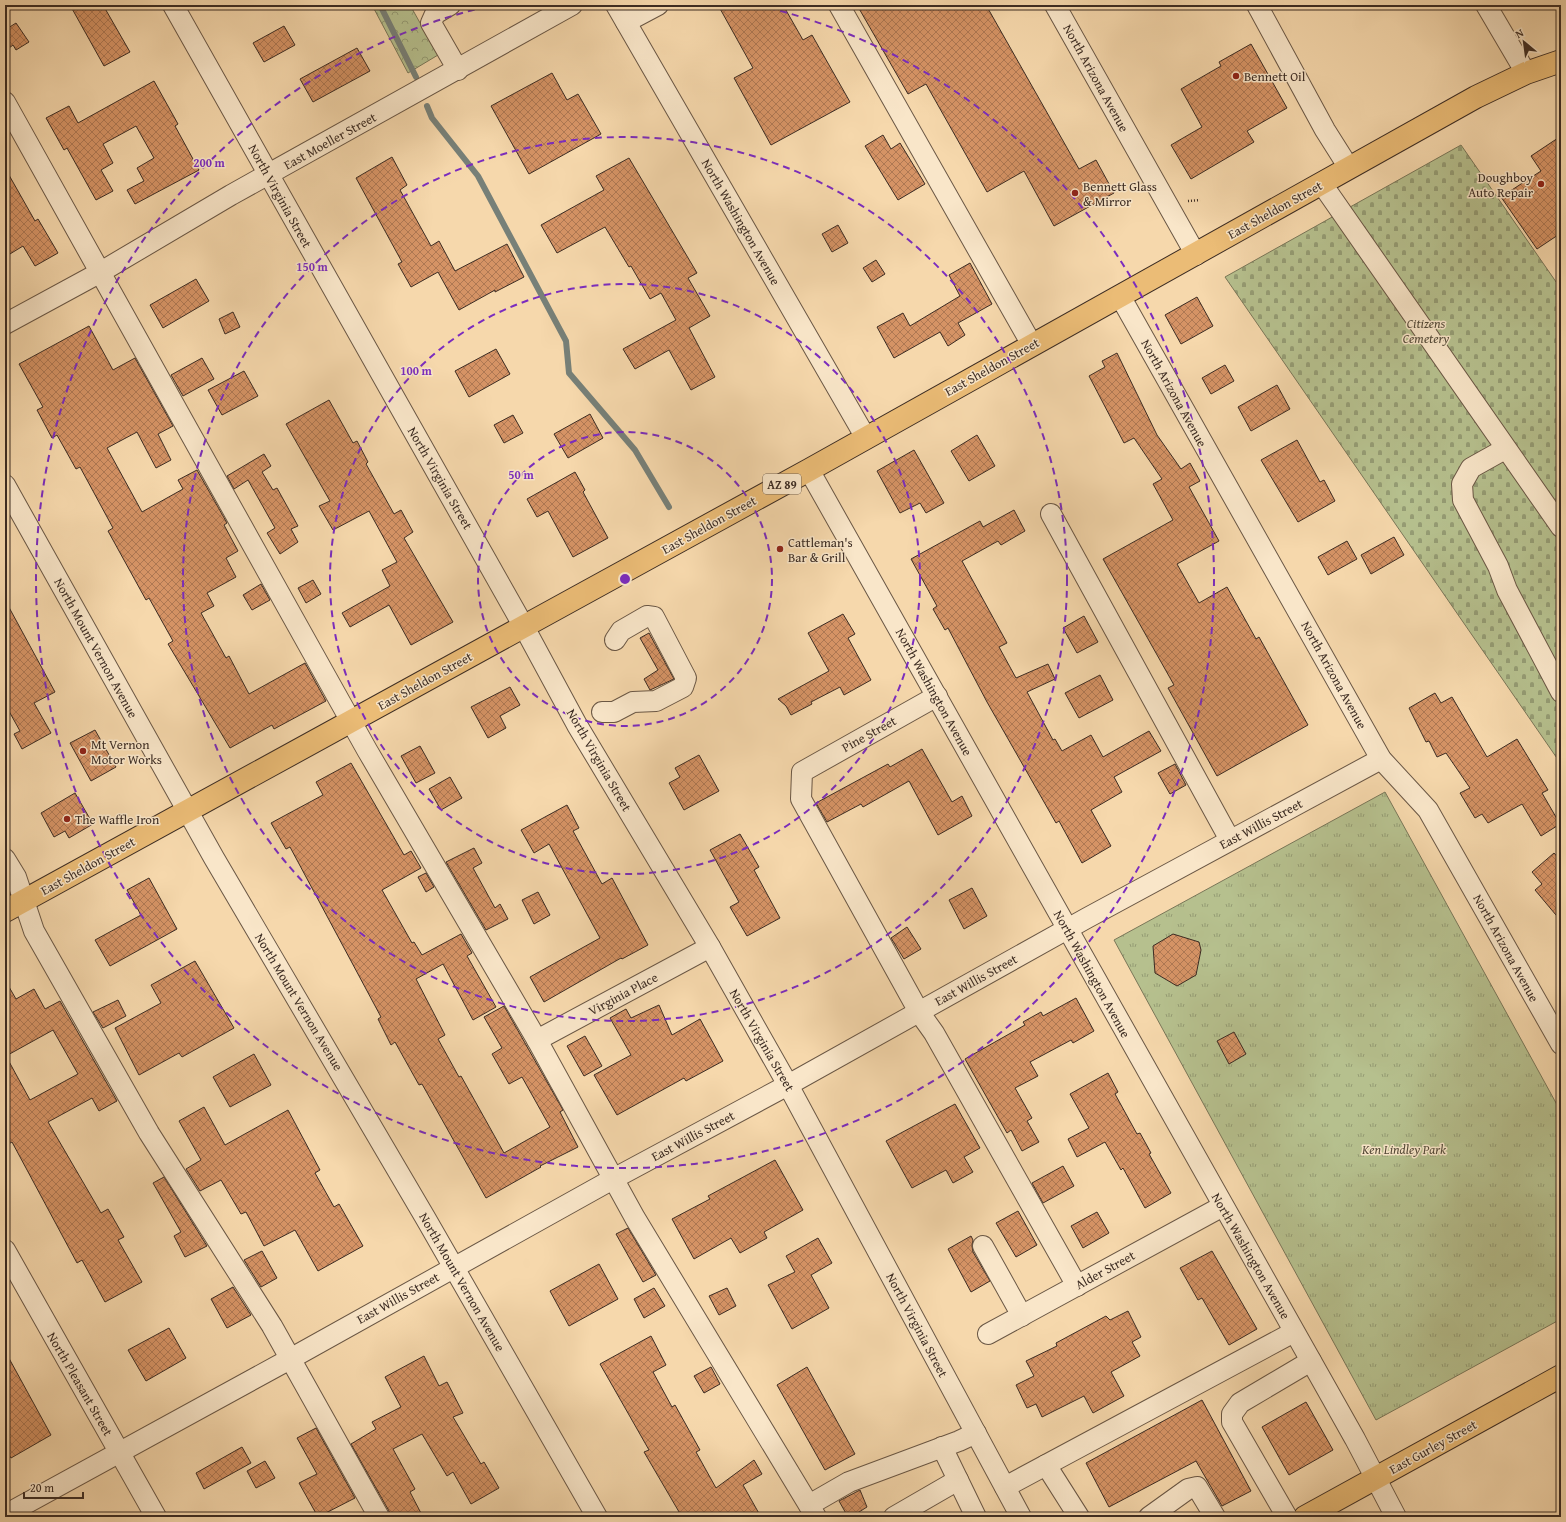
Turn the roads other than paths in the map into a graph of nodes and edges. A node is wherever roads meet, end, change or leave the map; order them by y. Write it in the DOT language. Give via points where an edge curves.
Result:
graph roads {
  1 [pos="173,5"];
  2 [pos="450,5"];
  3 [pos="572,5"];
  4 [pos="616,5"];
  5 [pos="658,5"];
  6 [pos="839,5"];
  7 [pos="1055,5"];
  8 [pos="1257,5"];
  9 [pos="1486,5"];
  10 [pos="626,22"];
  11 [pos="1561,60"];
  12 [pos="458,70"];
  13 [pos="1526,73"];
  14 [pos="5,102"];
  15 [pos="1349,168"];
  16 [pos="268,175"];
  17 [pos="1322,184"];
  18 [pos="1196,255"];
  19 [pos="99,273"];
  20 [pos="1120,296"];
  21 [pos="5,324"];
  22 [pos="1032,345"];
  23 [pos="866,438"];
  24 [pos="1505,449"];
  25 [pos="808,470"];
  26 [pos="5,485"];
  27 [pos="1051,514"];
  28 [pos="1561,527"];
  29 [pos="524,627"];
  30 [pos="615,640"];
  31 [pos="1561,692"];
  32 [pos="937,696"];
  33 [pos="602,712"];
  34 [pos="351,722"];
  35 [pos="1381,759"];
  36 [pos="188,811"];
  37 [pos="1230,840"];
  38 [pos="5,859"];
  39 [pos="24,901"];
  40 [pos="5,911"];
  41 [pos="1067,929"];
  42 [pos="710,947"];
  43 [pos="919,1012"];
  44 [pos="537,1040"];
  45 [pos="1561,1044"];
  46 [pos="788,1085"];
  47 [pos="613,1179"];
  48 [pos="1223,1206"];
  49 [pos="983,1246"];
  50 [pos="5,1250"];
  51 [pos="454,1266"];
  52 [pos="1077,1286"];
  53 [pos="1022,1316"];
  54 [pos="1294,1332"];
  55 [pos="988,1334"];
  56 [pos="290,1359"];
  57 [pos="1311,1361"];
  58 [pos="1561,1376"];
  59 [pos="976,1433"];
  60 [pos="942,1447"];
  61 [pos="119,1452"];
  62 [pos="1046,1465"];
  63 [pos="1376,1478"];
  64 [pos="958,1480"];
  65 [pos="1004,1487"];
  66 [pos="813,1511"];
  67 [pos="5,1515"];
  68 [pos="156,1517"];
  69 [pos="379,1517"];
  70 [pos="597,1517"];
  71 [pos="894,1517"];
  72 [pos="976,1517"];
  73 [pos="1021,1517"];
  74 [pos="1079,1517"];
  75 [pos="1149,1517"];
  76 [pos="1214,1517"];
  77 [pos="1287,1517"];
  78 [pos="1305,1517"];
  79 [pos="1396,1517"];
  1 -- 16 [label="street, North Virginia Street"];
  2 -- 12 [label="street" via="435,14 431,23"];
  3 -- 12 [label="street, East Moeller Street"];
  4 -- 10 [label="street, North Washington Avenue"];
  5 -- 10 [label="street"];
  6 -- 22 [label="street"];
  7 -- 18 [label="street, North Arizona Avenue"];
  8 -- 15 [label="street" via="1325,130"];
  9 -- 13 [label="street"];
  10 -- 23 [label="street, North Washington Avenue"];
  11 -- 13 [label="main road, East Sheldon Street / AZ 89"];
  12 -- 16 [label="street, East Moeller Street"];
  13 -- 15 [label="main road, East Sheldon Street / AZ 89" via="1476,97"];
  14 -- 19 [label="street"];
  15 -- 17 [label="main road, East Sheldon Street / AZ 89"];
  16 -- 19 [label="street, East Moeller Street"];
  16 -- 29 [label="street, North Virginia Street"];
  17 -- 18 [label="main road, East Sheldon Street / AZ 89"];
  17 -- 24 [label="street"];
  18 -- 20 [label="main road, East Sheldon Street / AZ 89"];
  19 -- 21 [label="street, East Moeller Street"];
  19 -- 34 [label="street"];
  20 -- 22 [label="main road, East Sheldon Street / AZ 89"];
  20 -- 35 [label="street, North Arizona Avenue"];
  22 -- 23 [label="main road, East Sheldon Street / AZ 89"];
  23 -- 25 [label="main road, East Sheldon Street / AZ 89"];
  24 -- 28 [label="street"];
  24 -- 31 [label="street" via="1472,468 1462,484 1463,500"];
  25 -- 29 [label="main road, East Sheldon Street / AZ 89"];
  25 -- 32 [label="street, North Washington Avenue"];
  26 -- 36 [label="street, North Mount Vernon Avenue"];
  27 -- 37 [label="street"];
  29 -- 34 [label="main road, East Sheldon Street / AZ 89"];
  29 -- 42 [label="street, North Virginia Street" via="577,725"];
  30 -- 33 [label="street" via="621,630 647,616 654,618 686,678 683,687 656,701 633,702 614,712"];
  32 -- 41 [label="street, North Washington Avenue"];
  32 -- 43 [label="street, Pine Street" via="802,772 801,799"];
  34 -- 36 [label="main road, East Sheldon Street / AZ 89"];
  34 -- 44 [label="street"];
  35 -- 37 [label="street, East Willis Street"];
  35 -- 45 [label="street, North Arizona Avenue" via="1428,810"];
  36 -- 39 [label="main road, East Sheldon Street / AZ 89"];
  36 -- 51 [label="street, North Mount Vernon Avenue"];
  37 -- 41 [label="street, East Willis Street"];
  38 -- 39 [label="street" via="16,877"];
  39 -- 40 [label="main road, East Sheldon Street / AZ 89"];
  39 -- 56 [label="street" via="34,931 149,1133 272,1326"];
  41 -- 43 [label="street, East Willis Street"];
  41 -- 48 [label="street, North Washington Avenue"];
  42 -- 44 [label="street, Virginia Place"];
  42 -- 46 [label="street, North Virginia Street"];
  43 -- 46 [label="street, East Willis Street"];
  43 -- 52 [label="street" via="934,1034"];
  44 -- 47 [label="street"];
  46 -- 47 [label="street, East Willis Street"];
  46 -- 59 [label="street, North Virginia Street"];
  47 -- 51 [label="street, East Willis Street"];
  47 -- 66 [label="street"];
  48 -- 52 [label="street, Alder Street"];
  48 -- 54 [label="street, North Washington Avenue"];
  49 -- 53 [label="street"];
  50 -- 61 [label="street, North Pleasant Street"];
  51 -- 56 [label="street, East Willis Street"];
  51 -- 70 [label="street, North Mount Vernon Avenue"];
  52 -- 53 [label="street, Alder Street"];
  53 -- 55 [label="street, Alder Street"];
  54 -- 57 [label="street, North Washington Avenue"];
  54 -- 62 [label="street"];
  56 -- 61 [label="street, East Willis Street"];
  56 -- 69 [label="street"];
  57 -- 63 [label="street, North Washington Avenue"];
  57 -- 77 [label="street" via="1240,1403 1232,1414 1232,1422"];
  58 -- 63 [label="main road, East Gurley Street"];
  59 -- 60 [label="street"];
  59 -- 65 [label="street, North Virginia Street"];
  60 -- 64 [label="street"];
  60 -- 66 [label="street" via="849,1482"];
  61 -- 67 [label="street, East Willis Street"];
  61 -- 68 [label="street, North Pleasant Street"];
  62 -- 65 [label="street"];
  62 -- 74 [label="street"];
  63 -- 78 [label="main road, East Gurley Street"];
  63 -- 79 [label="street, North Washington Avenue"];
  64 -- 71 [label="street"];
  64 -- 72 [label="street"];
  65 -- 73 [label="street, North Virginia Street"];
  75 -- 76 [label="street" via="1188,1489 1197,1487"];
}
